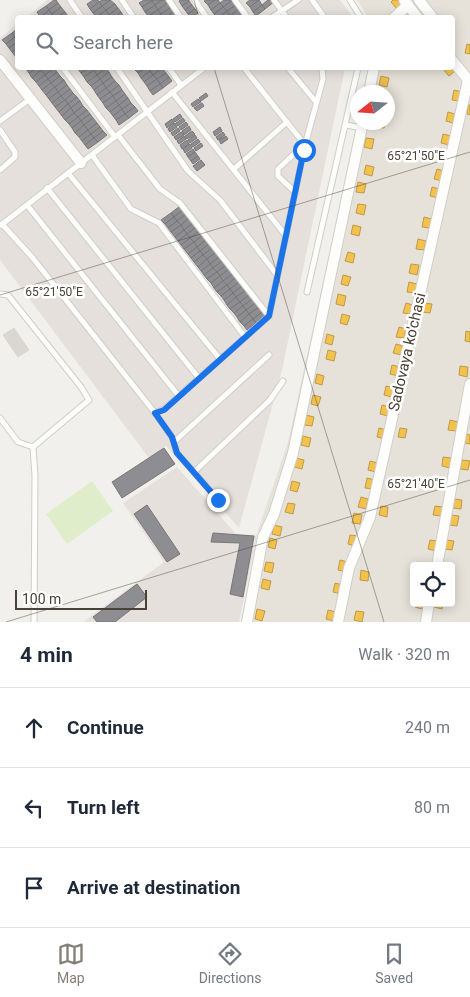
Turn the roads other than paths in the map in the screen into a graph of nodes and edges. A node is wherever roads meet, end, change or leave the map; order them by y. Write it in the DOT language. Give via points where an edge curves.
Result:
graph roads {
  1 [pos="70,0"];
  2 [pos="122,0"];
  3 [pos="169,0"];
  4 [pos="195,0"];
  5 [pos="235,0"];
  6 [pos="274,0"];
  7 [pos="298,0"];
  8 [pos="312,0"];
  9 [pos="350,0"];
  10 [pos="419,0"];
  11 [pos="406,2"];
  12 [pos="281,11"];
  13 [pos="80,15"];
  14 [pos="132,15"];
  15 [pos="179,15"];
  16 [pos="205,15"];
  17 [pos="246,15"];
  18 [pos="275,15"];
  19 [pos="284,15"];
  20 [pos="323,15"];
  21 [pos="359,15"];
  22 [pos="396,15"];
  23 [pos="416,15"];
  24 [pos="431,15"];
  25 [pos="0,60"];
  26 [pos="455,64"];
  27 [pos="65,70"];
  28 [pos="118,70"];
  29 [pos="170,70"];
  30 [pos="201,70"];
  31 [pos="246,70"];
  32 [pos="290,70"];
  33 [pos="322,70"];
  34 [pos="358,70"];
  35 [pos="374,70"];
  36 [pos="469,81"];
  37 [pos="181,85"];
  38 [pos="370,85"];
  39 [pos="172,92"];
  40 [pos="30,99"];
  41 [pos="316,102"];
  42 [pos="147,111"];
  43 [pos="0,121"];
  44 [pos="287,122"];
  45 [pos="346,125"];
  46 [pos="350,125"];
  47 [pos="0,130"];
  48 [pos="361,130"];
  49 [pos="116,136"];
  50 [pos="305,148"];
  51 [pos="92,155"];
  52 [pos="81,163"];
  53 [pos="234,169"];
  54 [pos="0,170"];
  55 [pos="68,173"];
  56 [pos="48,188"];
  57 [pos="296,193"];
  58 [pos="27,205"];
  59 [pos="1,225"];
  60 [pos="286,236"];
  61 [pos="277,275"];
  62 [pos="307,292"];
  63 [pos="0,294"];
  64 [pos="269,316"];
  65 [pos="245,337"];
  66 [pos="269,355"];
  67 [pos="220,359"];
  68 [pos="198,377"];
  69 [pos="283,381"];
  70 [pos="470,384"];
  71 [pos="178,396"];
  72 [pos="155,413"];
  73 [pos="0,418"];
  74 [pos="174,442"];
  75 [pos="32,447"];
  76 [pos="194,472"];
  77 [pos="218,500"];
  78 [pos="438,562"];
  79 [pos="429,607"];
  80 [pos="34,622"];
  81 [pos="247,622"];
  82 [pos="338,622"];
  83 [pos="426,622"];
  1 -- 13 [label="lane"];
  2 -- 14 [label="lane"];
  3 -- 15 [label="lane"];
  4 -- 16 [label="lane"];
  5 -- 17 [label="lane"];
  6 -- 12 [label="lane"];
  7 -- 12 [label="lane"];
  8 -- 20 [label="lane"];
  9 -- 21 [label="lane"];
  10 -- 24 [label="street"];
  11 -- 22 [label="street"];
  11 -- 23 [label="street"];
  12 -- 18 [label="lane"];
  12 -- 19 [label="lane"];
  25 -- 40 [label="street"];
  26 -- 36 [label="street"];
  27 -- 49 [label="lane"];
  28 -- 42 [label="lane"];
  29 -- 37 [label="lane"];
  30 -- 37 [label="lane"];
  31 -- 44 [label="lane"];
  32 -- 41 [label="lane"];
  33 -- 41 [label="lane" via="324,79"];
  34 -- 45 [label="lane"];
  35 -- 38 [label="street"];
  36 -- 82 [label="street, Sadovaya ko'chasi" via="370,517 349,568"];
  37 -- 39 [label="lane"];
  39 -- 42 [label="lane"];
  39 -- 53 [label="lane"];
  40 -- 43 [label="lane"];
  40 -- 52 [label="street"];
  41 -- 50 [label="lane"];
  42 -- 49 [label="lane"];
  42 -- 61 [label="lane" via="188,171 220,200"];
  44 -- 50 [label="lane"];
  44 -- 53 [label="lane"];
  45 -- 46 [label="lane"];
  45 -- 62 [label="lane"];
  47 -- 54 [label="lane" via="15,157"];
  48 -- 81 [label="street" via="293,453 274,514 263,536"];
  49 -- 51 [label="lane"];
  49 -- 64 [label="lane" via="160,189 180,203"];
  50 -- 57 [label="lane"];
  50 -- 57 [label="lane" via="278,169 278,176"];
  51 -- 52 [label="lane"];
  51 -- 65 [label="lane" via="131,208 159,224"];
  52 -- 55 [label="lane"];
  53 -- 60 [label="lane"];
  55 -- 56 [label="lane"];
  55 -- 67 [label="lane"];
  56 -- 58 [label="lane"];
  56 -- 68 [label="lane"];
  57 -- 60 [label="lane"];
  58 -- 59 [label="lane"];
  58 -- 71 [label="lane"];
  59 -- 72 [label="lane" via="38,265"];
  60 -- 61 [label="lane"];
  61 -- 64 [label="lane"];
  63 -- 75 [label="lane" via="8,296 89,400"];
  64 -- 65 [label="lane"];
  65 -- 67 [label="lane"];
  66 -- 74 [label="lane"];
  67 -- 68 [label="lane"];
  68 -- 71 [label="lane"];
  69 -- 76 [label="lane" via="270,400"];
  70 -- 78 [label="street"];
  71 -- 72 [label="lane" via="164,410"];
  72 -- 74 [label="lane"];
  73 -- 75 [label="lane" via="18,442"];
  74 -- 76 [label="lane" via="177,453"];
  75 -- 80 [label="lane" via="35,476"];
  76 -- 77 [label="lane"];
  79 -- 83 [label="street"];
}
